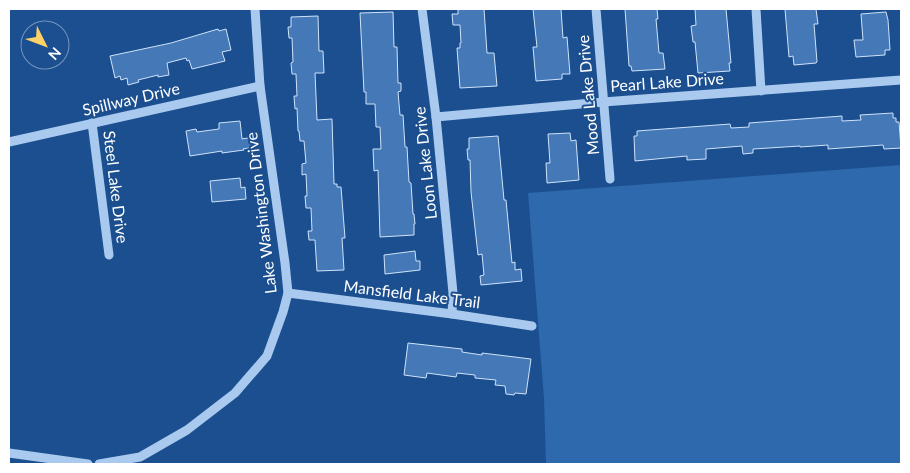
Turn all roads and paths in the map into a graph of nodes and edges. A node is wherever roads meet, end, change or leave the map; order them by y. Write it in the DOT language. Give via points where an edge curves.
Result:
graph roads {
  1 [pos="255,9"];
  2 [pos="422,9"];
  3 [pos="596,9"];
  4 [pos="756,9"];
  5 [pos="901,80"];
  6 [pos="260,86"];
  7 [pos="761,91"];
  8 [pos="603,102"];
  9 [pos="436,117"];
  10 [pos="92,123"];
  11 [pos="9,142"];
  12 [pos="610,179"];
  13 [pos="109,255"];
  14 [pos="288,293"];
  15 [pos="452,314"];
  16 [pos="532,326"];
  17 [pos="9,453"];
  18 [pos="88,464"];
  19 [pos="99,464"];
  1 -- 6 [label="street, Lake Washington Drive"];
  2 -- 9 [label="street, Loon Lake Drive"];
  3 -- 8 [label="street, Mood Lake Drive"];
  4 -- 7 [label="street"];
  5 -- 7 [label="street, Pearl Lake Drive"];
  6 -- 10 [label="street, Spillway Drive"];
  6 -- 14 [label="street, Lake Washington Drive"];
  7 -- 8 [label="street, Pearl Lake Drive"];
  8 -- 9 [label="street, Pearl Lake Drive"];
  8 -- 12 [label="street, Mood Lake Drive"];
  9 -- 15 [label="street, Loon Lake Drive" via="453,292"];
  10 -- 11 [label="street, Spillway Drive"];
  10 -- 13 [label="street, Steel Lake Drive"];
  14 -- 15 [label="street, Mansfield Lake Trail"];
  14 -- 19 [label="street, Lake Washington Drive" via="267,356 235,393 187,430 140,457"];
  15 -- 16 [label="street, Mansfield Lake Trail"];
  17 -- 18 [label="street"];
}
